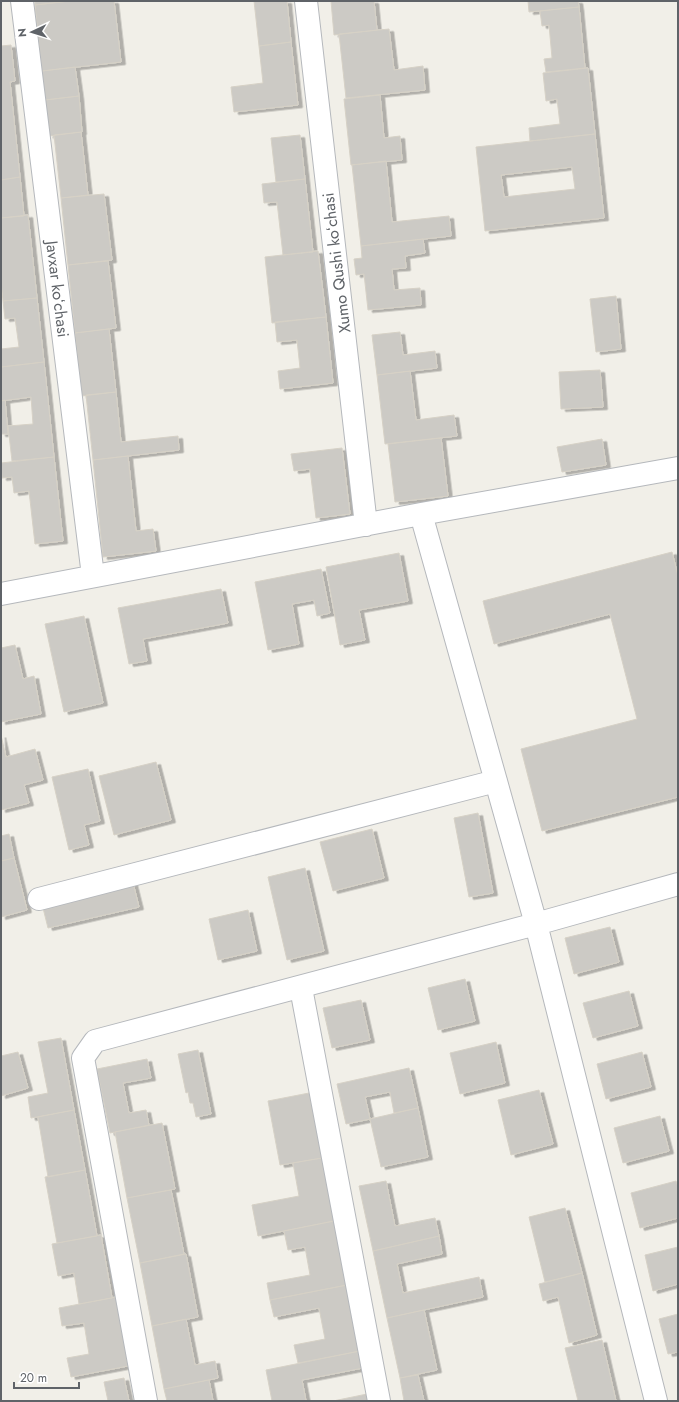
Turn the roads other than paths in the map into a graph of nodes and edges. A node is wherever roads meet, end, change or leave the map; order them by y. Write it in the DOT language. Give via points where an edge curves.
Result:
graph roads {
  1 [pos="22,1"];
  2 [pos="306,1"];
  3 [pos="678,469"];
  4 [pos="421,514"];
  5 [pos="366,525"];
  6 [pos="93,576"];
  7 [pos="1,594"];
  8 [pos="496,780"];
  9 [pos="678,884"];
  10 [pos="39,899"];
  11 [pos="536,924"];
  12 [pos="301,988"];
  13 [pos="146,1401"];
  14 [pos="380,1401"];
  15 [pos="656,1401"];
  1 -- 6 [label="street, Javxar koʻchasi"];
  2 -- 5 [label="street, Xumo Qushi koʻchasi"];
  3 -- 4 [label="street"];
  4 -- 5 [label="street"];
  4 -- 8 [label="street"];
  5 -- 6 [label="street"];
  6 -- 7 [label="street"];
  8 -- 10 [label="street"];
  8 -- 11 [label="street"];
  9 -- 11 [label="street"];
  11 -- 12 [label="street"];
  11 -- 15 [label="street"];
  12 -- 13 [label="street" via="95,1042 83,1058"];
  12 -- 14 [label="street"];
}
